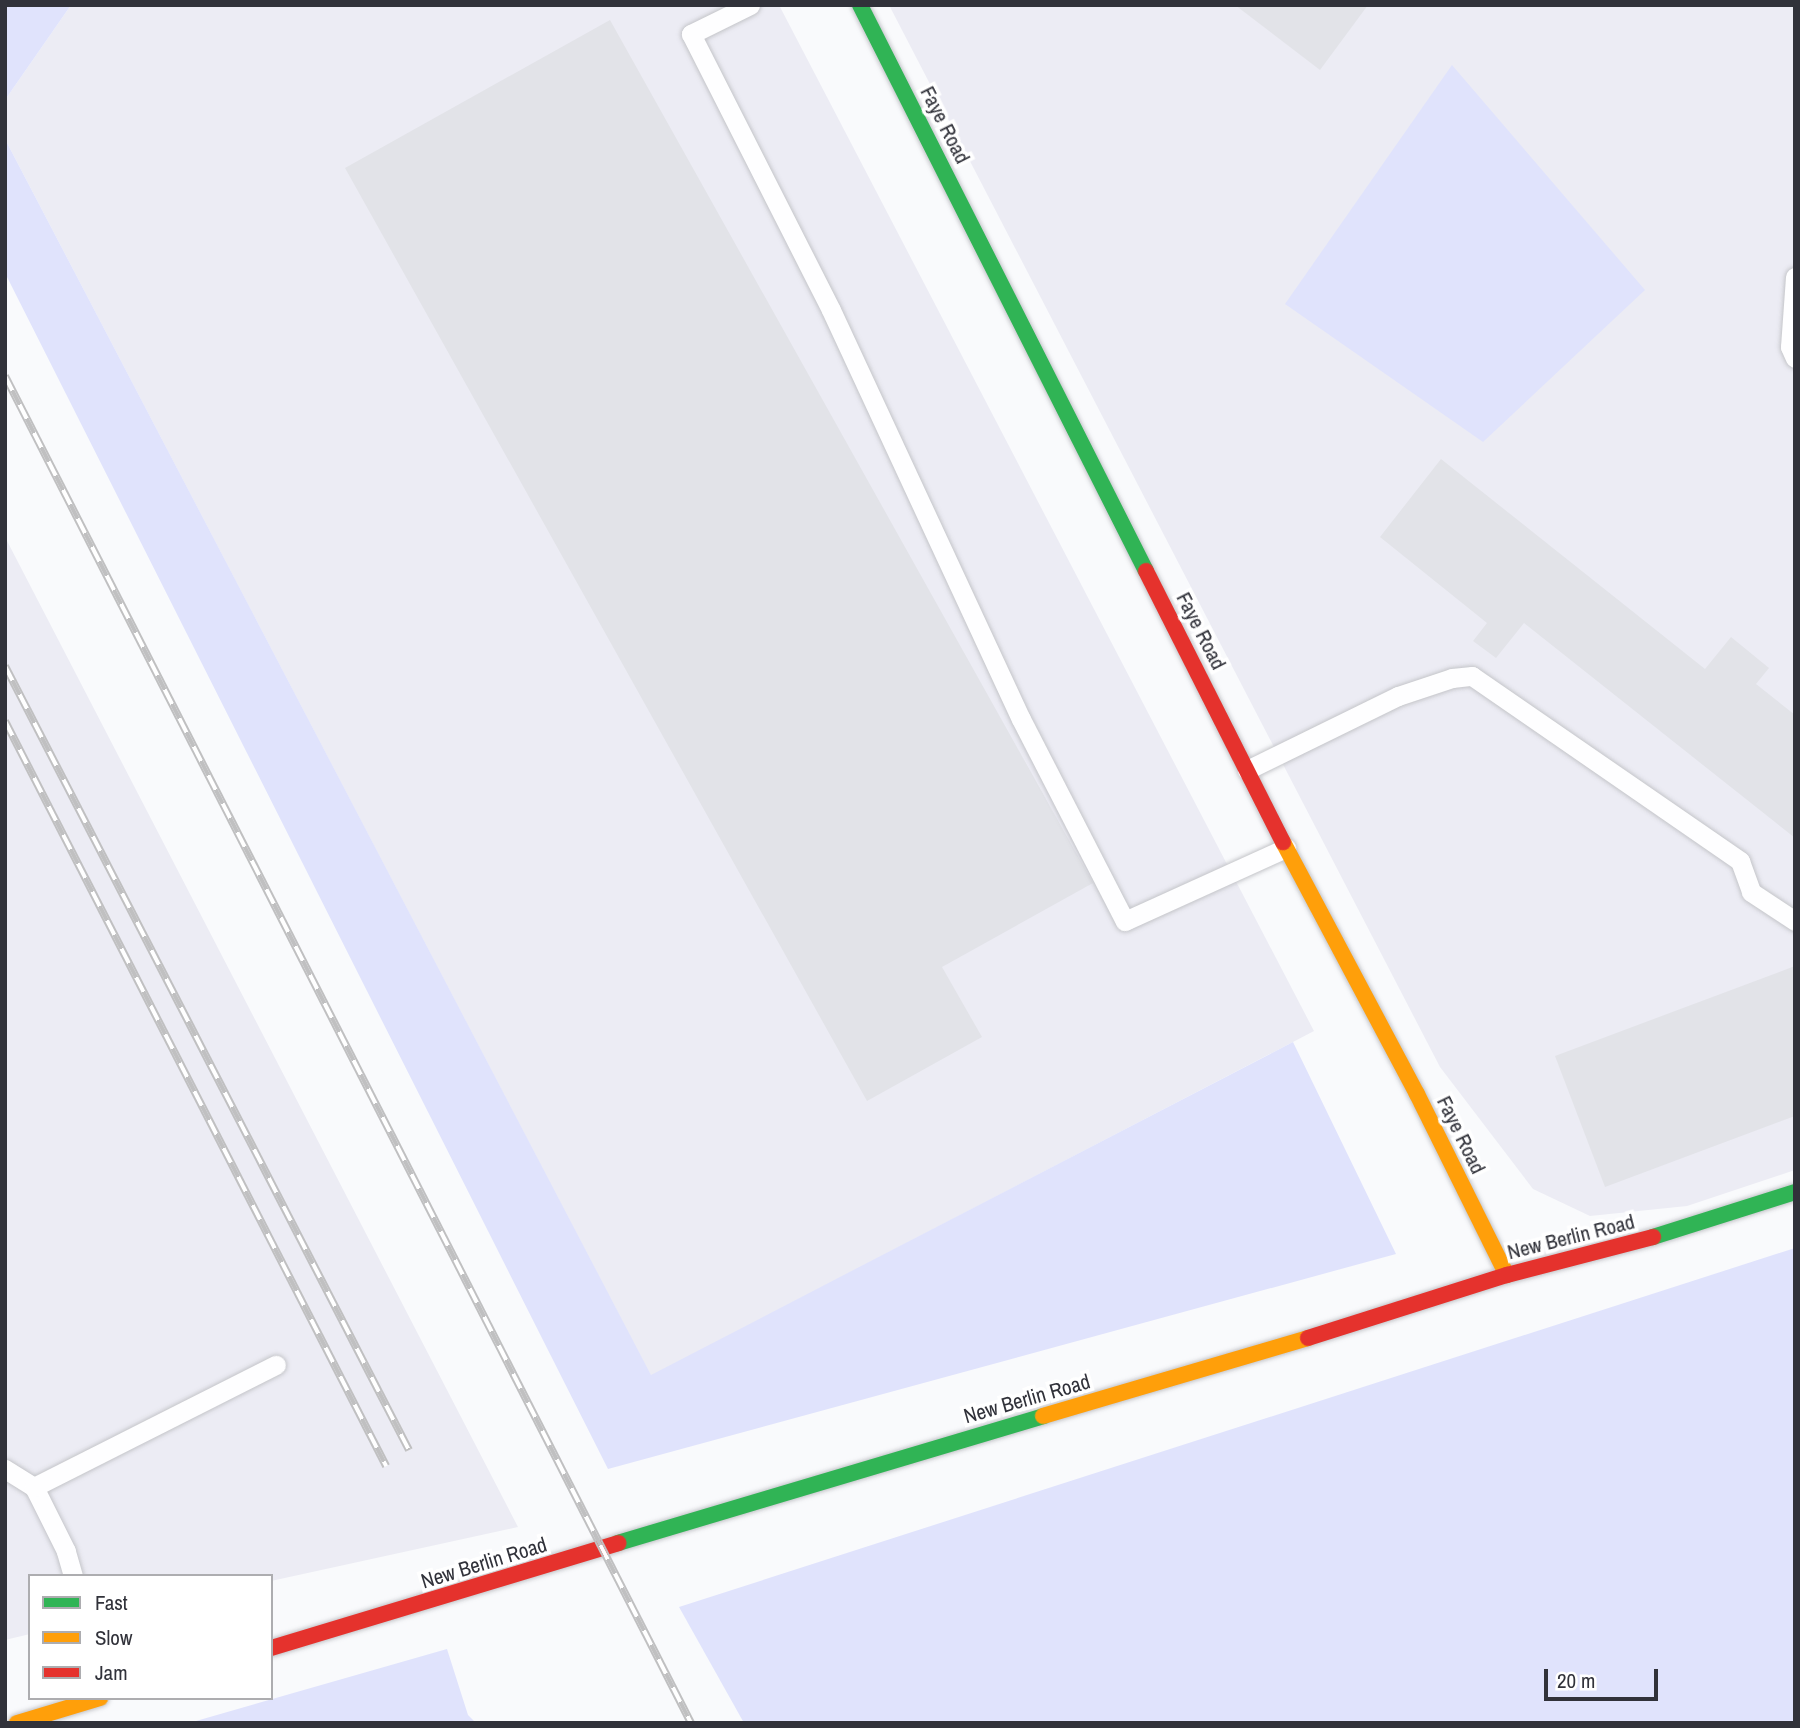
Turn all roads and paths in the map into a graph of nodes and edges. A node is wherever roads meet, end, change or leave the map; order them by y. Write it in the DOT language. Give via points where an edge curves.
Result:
graph roads {
  1 [pos="750,5"];
  2 [pos="860,5"];
  3 [pos="1795,277"];
  4 [pos="1795,358"];
  5 [pos="1247,770"];
  6 [pos="1286,848"];
  7 [pos="1795,921"];
  8 [pos="1795,1192"];
  9 [pos="1507,1275"];
  10 [pos="276,1365"];
  11 [pos="5,1469"];
  12 [pos="34,1487"];
  13 [pos="73,1574"];
  14 [pos="273,1647"];
  15 [pos="93,1700"];
  16 [pos="17,1723"];
  1 -- 6 [label="lane" via="691,34 831,310 1021,719 1125,921"];
  2 -- 5 [label="street, Faye Road"];
  3 -- 4 [label="lane" via="1790,347"];
  5 -- 6 [label="street, Faye Road"];
  5 -- 7 [label="lane" via="1398,695 1472,676 1740,861 1751,892"];
  6 -- 9 [label="street, Faye Road"];
  8 -- 9 [label="street, New Berlin Road" via="1644,1240"];
  9 -- 14 [label="street, New Berlin Road" via="1361,1323"];
  10 -- 12 [label="lane"];
  11 -- 12 [label="lane"];
  12 -- 13 [label="lane"];
  15 -- 16 [label="street"];
}
